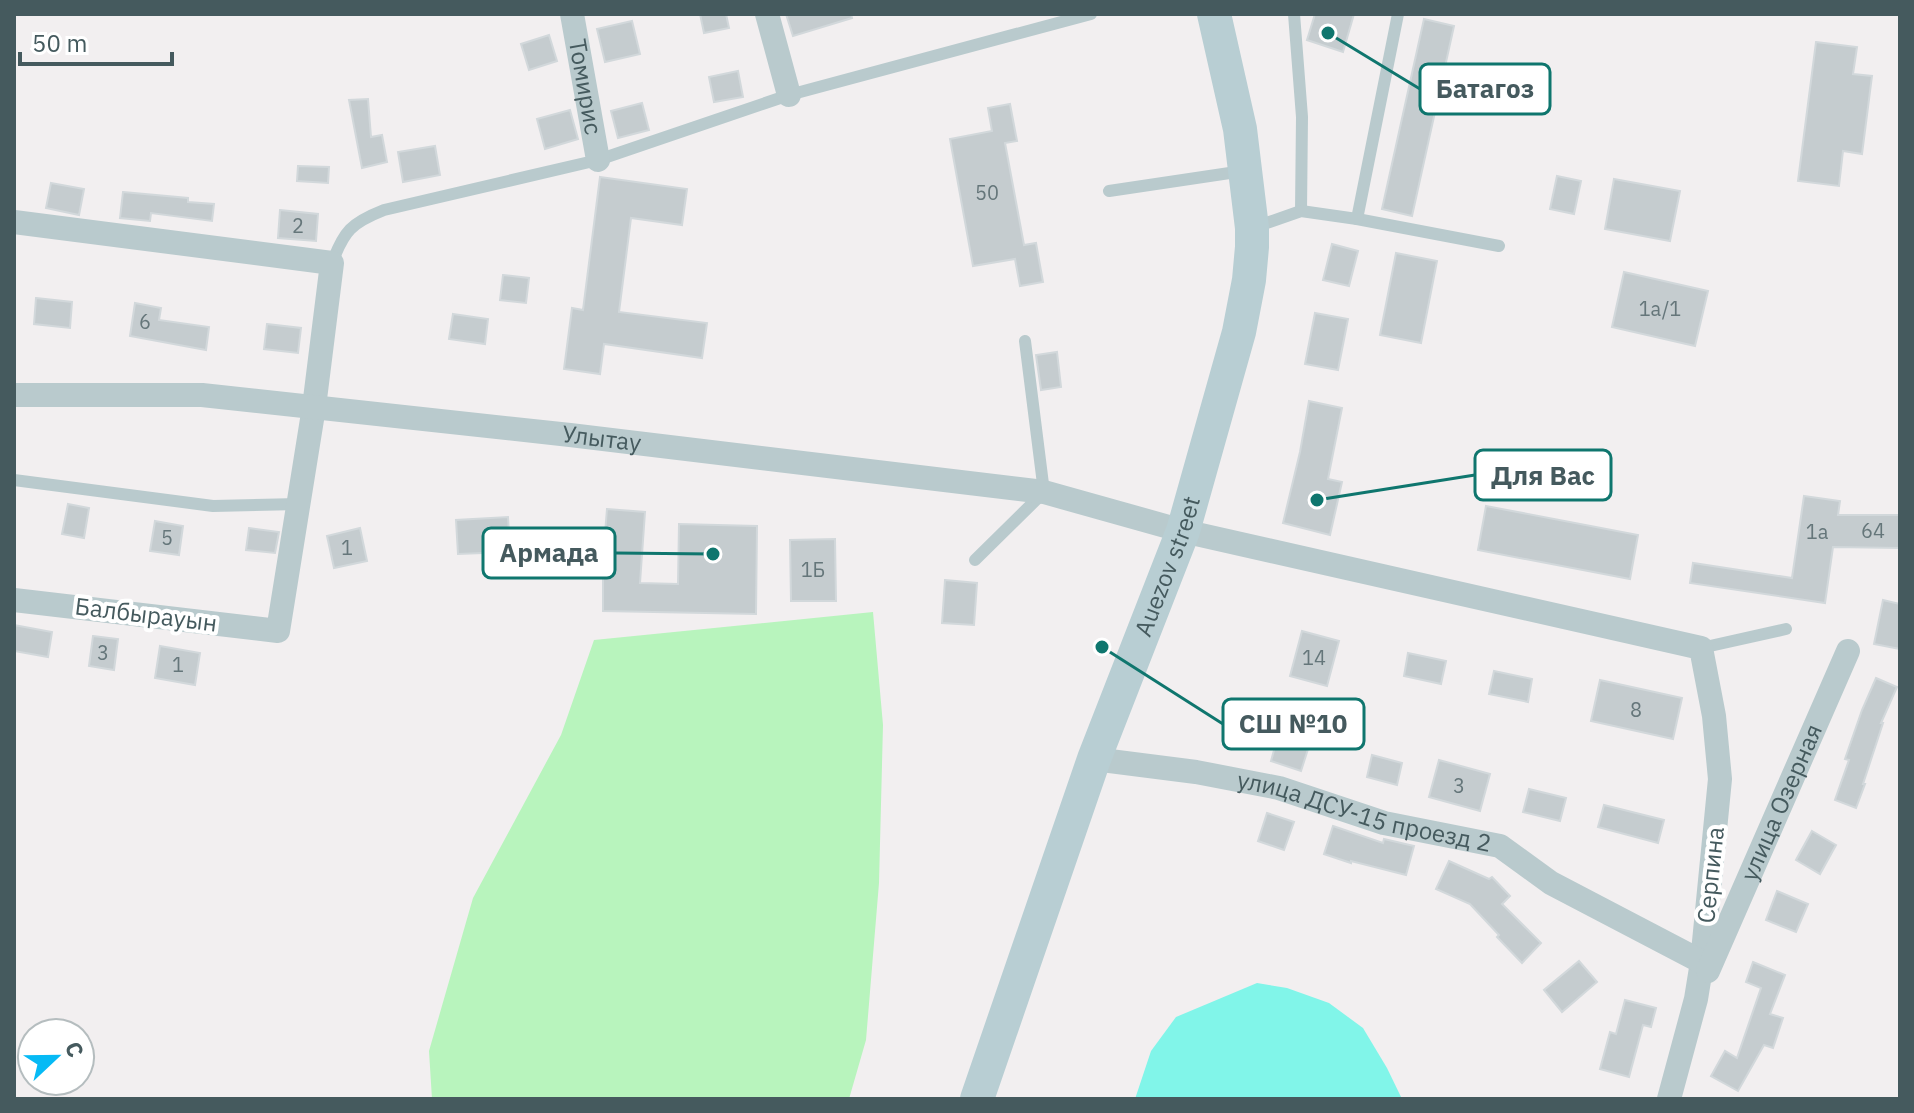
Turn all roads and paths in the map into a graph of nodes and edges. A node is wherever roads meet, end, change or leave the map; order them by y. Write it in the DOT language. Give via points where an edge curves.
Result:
graph roads {
  1 [pos="572,14"];
  2 [pos="767,14"];
  3 [pos="1091,14"];
  4 [pos="1214,14"];
  5 [pos="1294,14"];
  6 [pos="1398,14"];
  7 [pos="789,95"];
  8 [pos="598,160"];
  9 [pos="1246,171"];
  10 [pos="1109,191"];
  11 [pos="1301,211"];
  12 [pos="1357,219"];
  13 [pos="14,222"];
  14 [pos="1252,228"];
  15 [pos="1499,246"];
  16 [pos="332,263"];
  17 [pos="1025,341"];
  18 [pos="14,395"];
  19 [pos="314,407"];
  20 [pos="14,480"];
  21 [pos="1044,492"];
  22 [pos="299,504"];
  23 [pos="1183,531"];
  24 [pos="975,560"];
  25 [pos="14,600"];
  26 [pos="1786,629"];
  27 [pos="1701,648"];
  28 [pos="1848,651"];
  29 [pos="1094,759"];
  30 [pos="1702,962"];
  31 [pos="1696,999"];
  32 [pos="977,1099"];
  33 [pos="1669,1099"];
  1 -- 8 [label="street, Томирис"];
  2 -- 7 [label="street"];
  3 -- 7 [label="lane"];
  4 -- 9 [label="main road, Auezov street"];
  5 -- 11 [label="lane" via="1302,117"];
  6 -- 12 [label="lane"];
  7 -- 8 [label="lane"];
  8 -- 16 [label="lane" via="366,217 349,229"];
  9 -- 10 [label="lane"];
  9 -- 14 [label="main road, Auezov street"];
  11 -- 12 [label="lane"];
  11 -- 14 [label="lane"];
  12 -- 15 [label="lane"];
  13 -- 16 [label="street"];
  14 -- 23 [label="main road, Auezov street" via="1239,332"];
  16 -- 19 [label="street"];
  17 -- 21 [label="lane"];
  18 -- 19 [label="street, Улытау" via="202,395"];
  19 -- 21 [label="street, Улытау"];
  19 -- 22 [label="street"];
  20 -- 22 [label="lane" via="213,506"];
  21 -- 23 [label="street, Улытау"];
  21 -- 24 [label="lane"];
  22 -- 25 [label="street, Балбырауын" via="278,631"];
  23 -- 27 [label="street"];
  23 -- 29 [label="main road, Auezov street"];
  26 -- 27 [label="lane"];
  27 -- 30 [label="street, Серпина" via="1720,779"];
  28 -- 31 [label="street, улица Озерная"];
  29 -- 30 [label="street, улица ДСУ-15 проезд 2" via="1279,788 1384,823 1500,846 1551,883"];
  29 -- 32 [label="main road, Auezov street"];
  30 -- 31 [label="street, Серпина"];
  31 -- 33 [label="street, Серпина"];
}
